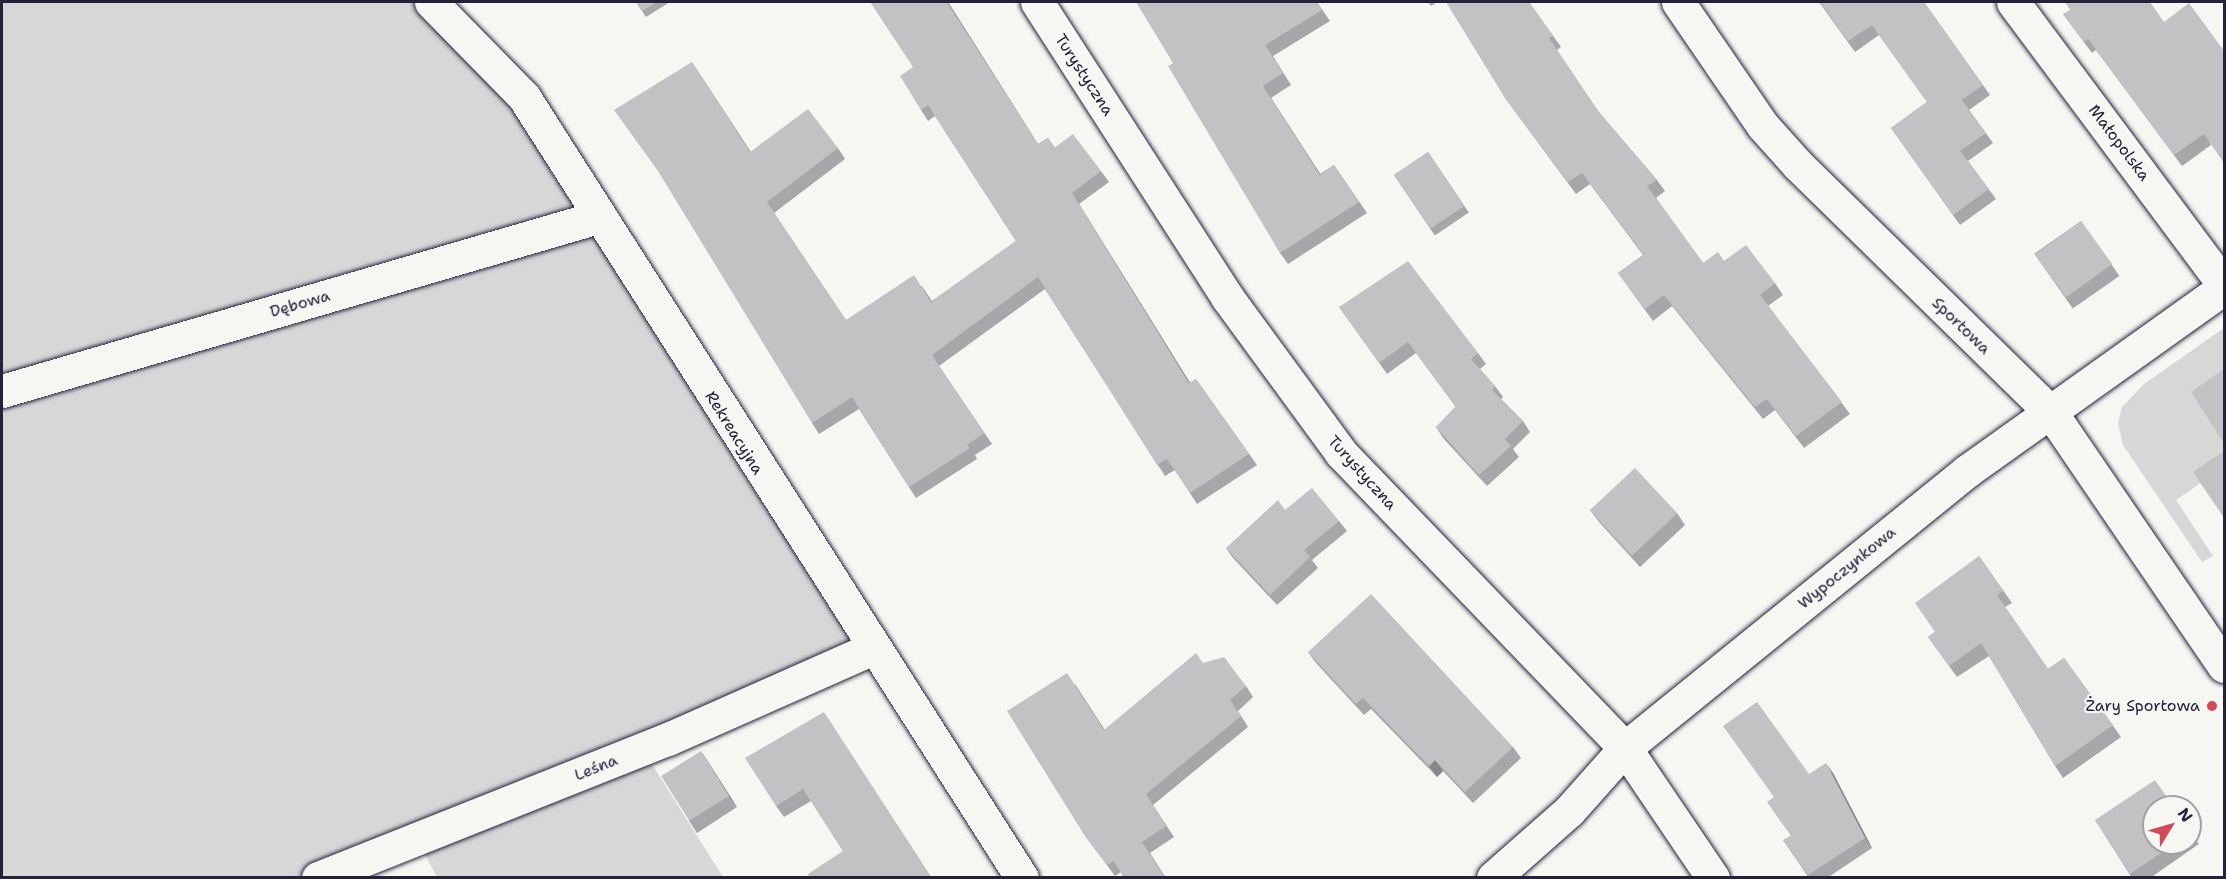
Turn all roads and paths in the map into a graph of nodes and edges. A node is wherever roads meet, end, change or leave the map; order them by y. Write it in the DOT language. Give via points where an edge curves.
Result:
graph roads {
  1 [pos="431,2"];
  2 [pos="1037,2"];
  3 [pos="1678,2"];
  4 [pos="2013,2"];
  5 [pos="598,217"];
  6 [pos="2224,287"];
  7 [pos="2,391"];
  8 [pos="2052,414"];
  9 [pos="871,649"];
  10 [pos="2224,666"];
  11 [pos="1625,748"];
  12 [pos="318,878"];
  13 [pos="1022,878"];
  14 [pos="1493,878"];
  15 [pos="1713,878"];
  1 -- 5 [label="street, Rekreacyjna" via="524,97"];
  2 -- 11 [label="street, Turystyczna" via="1227,297 1341,453"];
  3 -- 8 [label="street, Sportowa" via="1763,126 1798,165"];
  4 -- 6 [label="street, Małopolska"];
  5 -- 7 [label="street, Dębowa"];
  5 -- 9 [label="street, Rekreacyjna"];
  6 -- 8 [label="street, Wypoczynkowa"];
  8 -- 10 [label="street, Sportowa"];
  8 -- 11 [label="street, Wypoczynkowa" via="1967,471"];
  9 -- 12 [label="street, Leśna" via="668,739"];
  9 -- 13 [label="street, Rekreacyjna"];
  11 -- 14 [label="street, Wypoczynkowa" via="1569,811"];
  11 -- 15 [label="street, Turystyczna"];
}
